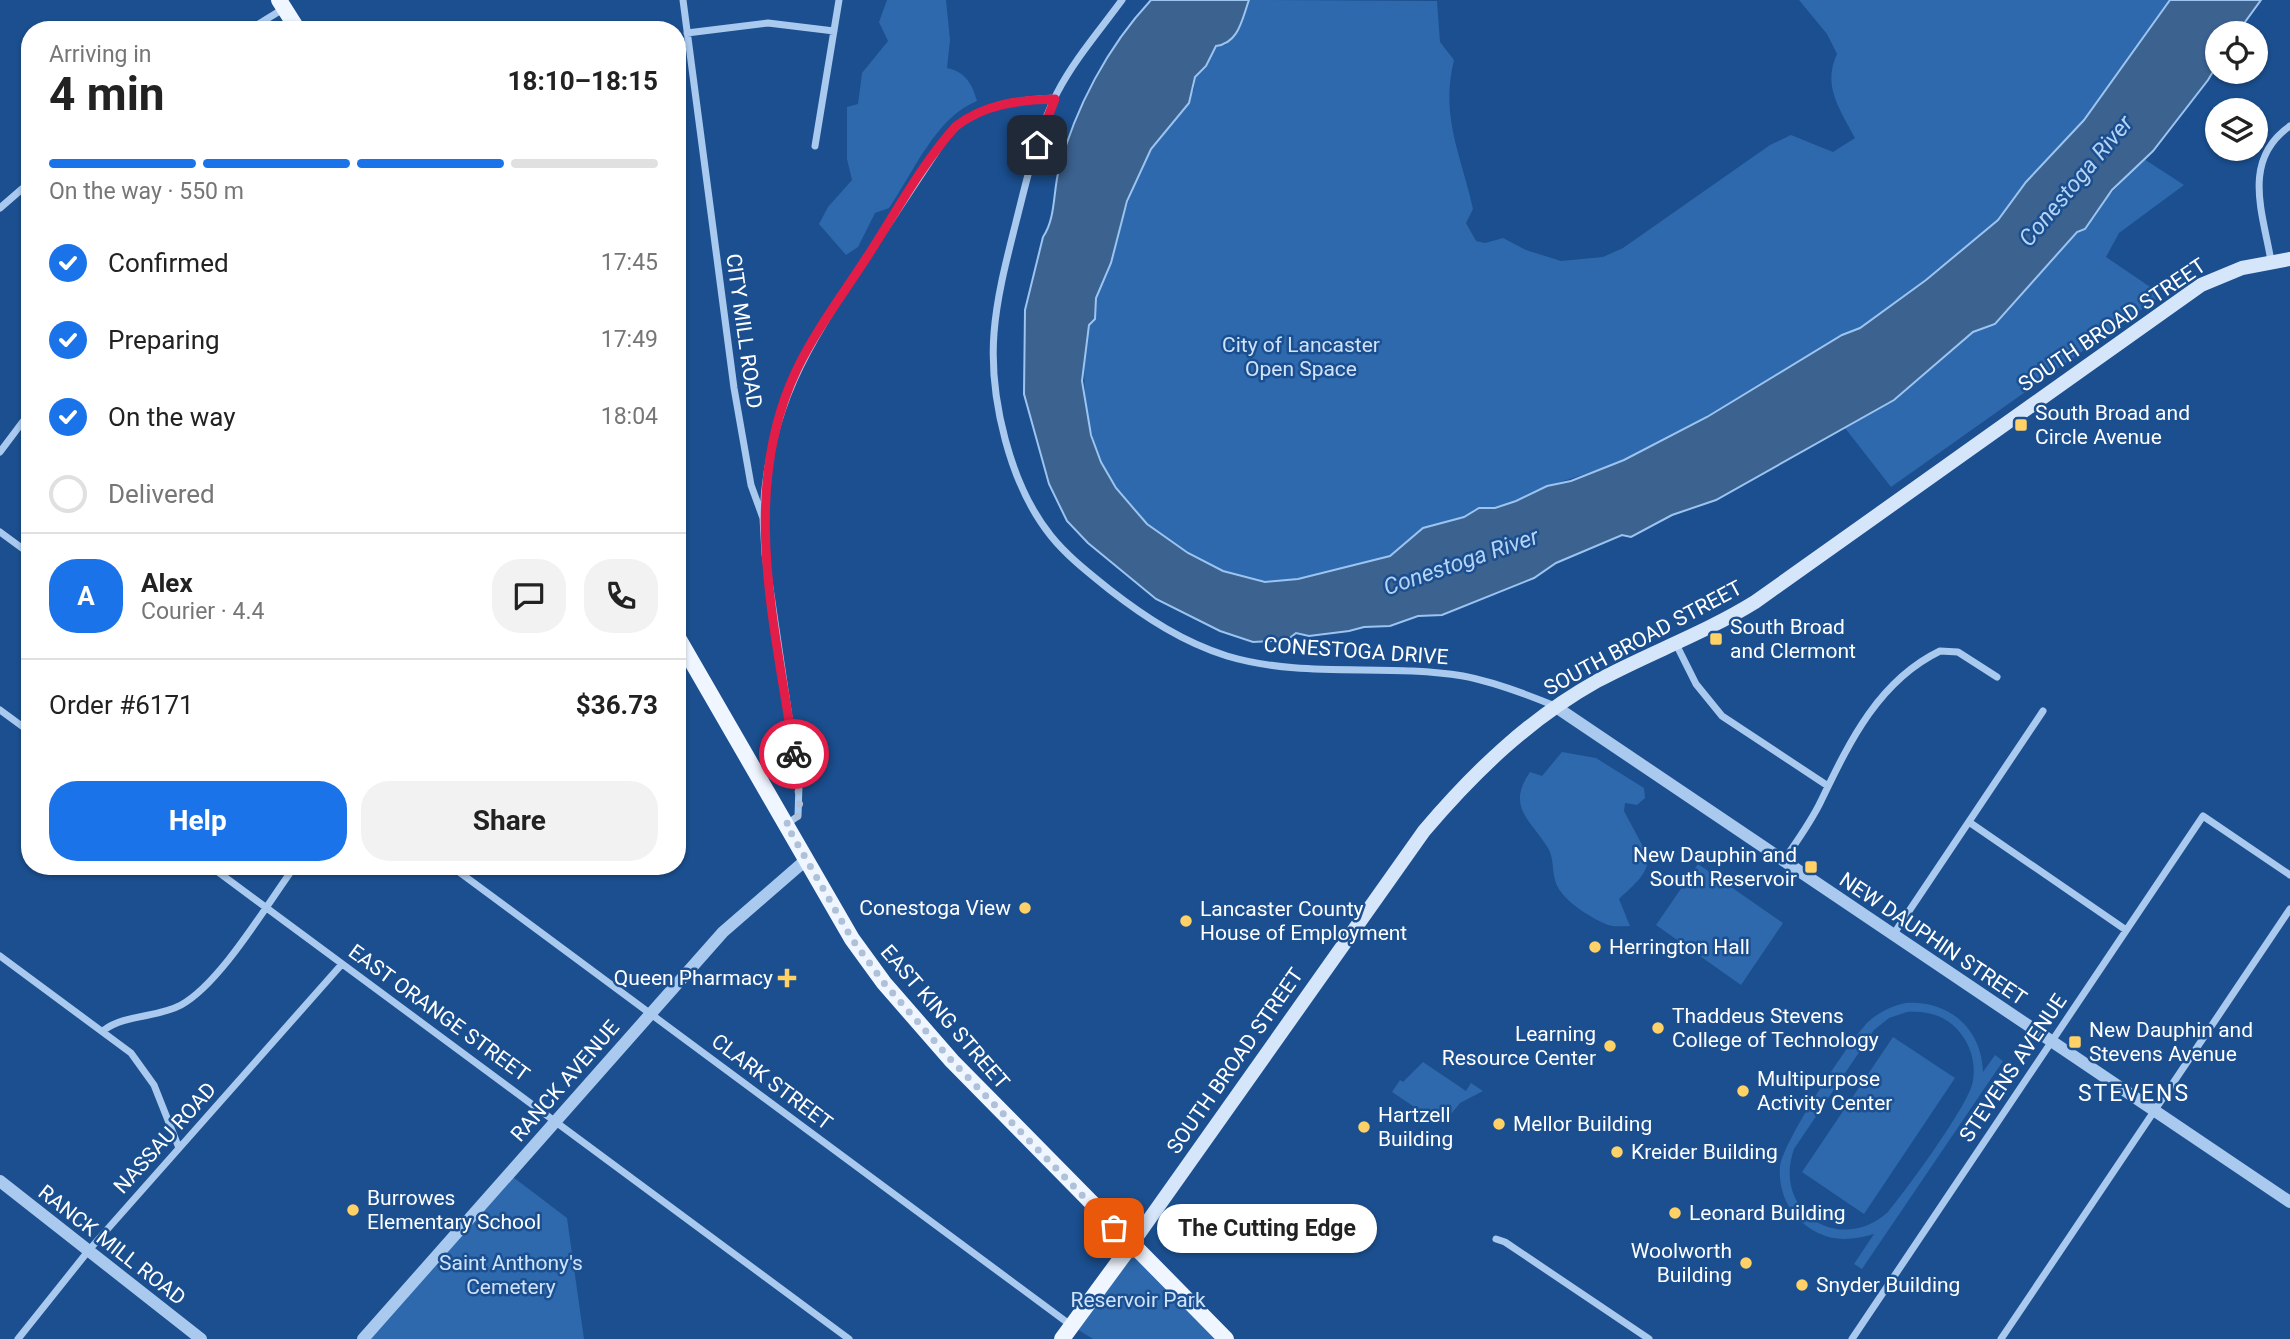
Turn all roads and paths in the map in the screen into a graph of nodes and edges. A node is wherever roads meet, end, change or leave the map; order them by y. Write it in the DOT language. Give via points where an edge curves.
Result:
graph roads {
  1 [pos="683,0"];
  2 [pos="839,0"];
  3 [pos="1122,0"];
  4 [pos="281,4"];
  5 [pos="260,21"];
  6 [pos="292,21"];
  7 [pos="686,21"];
  8 [pos="686,25"];
  9 [pos="834,31"];
  10 [pos="687,33"];
  11 [pos="1055,99"];
  12 [pos="2290,126"];
  13 [pos="815,146"];
  14 [pos="21,190"];
  15 [pos="0,208"];
  16 [pos="2290,259"];
  17 [pos="2272,261"];
  18 [pos="21,424"];
  19 [pos="0,452"];
  20 [pos="763,519"];
  21 [pos="0,532"];
  22 [pos="21,547"];
  23 [pos="1676,644"];
  24 [pos="686,652"];
  25 [pos="1997,677"];
  26 [pos="1556,707"];
  27 [pos="0,710"];
  28 [pos="2043,711"];
  29 [pos="21,725"];
  30 [pos="1828,786"];
  31 [pos="1969,822"];
  32 [pos="786,824"];
  33 [pos="807,859"];
  34 [pos="1784,860"];
  35 [pos="222,875"];
  36 [pos="288,875"];
  37 [pos="464,875"];
  38 [pos="2290,875"];
  39 [pos="265,907"];
  40 [pos="2290,909"];
  41 [pos="2126,930"];
  42 [pos="1894,935"];
  43 [pos="0,956"];
  44 [pos="342,964"];
  45 [pos="650,1014"];
  46 [pos="104,1030"];
  47 [pos="2051,1041"];
  48 [pos="2154,1111"];
  49 [pos="555,1121"];
  50 [pos="179,1148"];
  51 [pos="0,1181"];
  52 [pos="2290,1202"];
  53 [pos="1496,1239"];
  54 [pos="1131,1245"];
  55 [pos="89,1251"];
  56 [pos="1067,1332"];
  57 [pos="18,1339"];
  58 [pos="201,1339"];
  59 [pos="363,1339"];
  60 [pos="849,1339"];
  61 [pos="1226,1339"];
  62 [pos="1649,1339"];
  63 [pos="1852,1339"];
  64 [pos="2001,1339"];
  1 -- 7 [label="street, CITY MILL ROAD"];
  2 -- 9 [label="street"];
  3 -- 11 [label="street, CONESTOGA DRIVE"];
  4 -- 5 [label="street"];
  4 -- 6 [label="main road"];
  8 -- 10 [label="street, CITY MILL ROAD"];
  9 -- 10 [label="street" via="768,23"];
  9 -- 13 [label="street"];
  10 -- 20 [label="street, CITY MILL ROAD" via="734,388 751,485"];
  11 -- 20 [label="street" via="1021,100 980,111 946,137 796,370 774,434"];
  11 -- 26 [label="street, CONESTOGA DRIVE" via="1037,145 994,334 996,391 1015,465 1052,537 1135,609 1206,649 1293,668 1462,676"];
  12 -- 17 [label="street" via="2269,148 2259,171 2258,205"];
  14 -- 15 [label="street"];
  16 -- 17 [label="main road, SOUTH BROAD STREET"];
  17 -- 23 [label="main road, SOUTH BROAD STREET" via="2222,275 2185,295 1772,591"];
  18 -- 19 [label="street"];
  20 -- 32 [label="street, CITY MILL ROAD" via="799,785 798,816"];
  21 -- 22 [label="street"];
  23 -- 26 [label="main road, SOUTH BROAD STREET"];
  23 -- 30 [label="street" via="1696,684 1722,716"];
  24 -- 32 [label="main road, EAST KING STREET"];
  25 -- 30 [label="street" via="1958,652 1931,655 1893,686 1854,734"];
  26 -- 34 [label="street, NEW DAUPHIN STREET"];
  26 -- 54 [label="main road, SOUTH BROAD STREET" via="1486,764 1424,831"];
  27 -- 29 [label="street"];
  28 -- 31 [label="street"];
  30 -- 34 [label="street"];
  31 -- 41 [label="street"];
  31 -- 42 [label="street"];
  32 -- 33 [label="main road, EAST KING STREET"];
  33 -- 45 [label="street, RANCK AVENUE" via="738,918"];
  33 -- 54 [label="main road, EAST KING STREET" via="852,939 889,989 952,1061"];
  34 -- 42 [label="street, NEW DAUPHIN STREET"];
  35 -- 39 [label="street, EAST ORANGE STREET"];
  36 -- 39 [label="street"];
  37 -- 45 [label="street, CLARK STREET"];
  38 -- 41 [label="street, STEVENS AVENUE" via="2203,816"];
  39 -- 44 [label="street, EAST ORANGE STREET"];
  39 -- 46 [label="street" via="200,991 166,1011"];
  40 -- 48 [label="street"];
  41 -- 47 [label="street, STEVENS AVENUE"];
  42 -- 47 [label="street, NEW DAUPHIN STREET"];
  43 -- 46 [label="street"];
  44 -- 49 [label="street, EAST ORANGE STREET"];
  44 -- 50 [label="street, NASSAU ROAD"];
  45 -- 49 [label="street, RANCK AVENUE"];
  45 -- 56 [label="street, CLARK STREET"];
  46 -- 50 [label="street" via="131,1053 154,1085"];
  47 -- 48 [label="street, NEW DAUPHIN STREET"];
  47 -- 63 [label="street, STEVENS AVENUE"];
  48 -- 52 [label="street, NEW DAUPHIN STREET"];
  48 -- 64 [label="street"];
  49 -- 59 [label="street, RANCK AVENUE"];
  49 -- 60 [label="street, EAST ORANGE STREET"];
  50 -- 55 [label="street, NASSAU ROAD"];
  51 -- 55 [label="street, RANCK MILL ROAD"];
  53 -- 62 [label="street"];
  54 -- 56 [label="main road"];
  54 -- 61 [label="main road, EAST KING STREET"];
  55 -- 57 [label="street, NASSAU ROAD"];
  55 -- 58 [label="street, RANCK MILL ROAD"];
}
